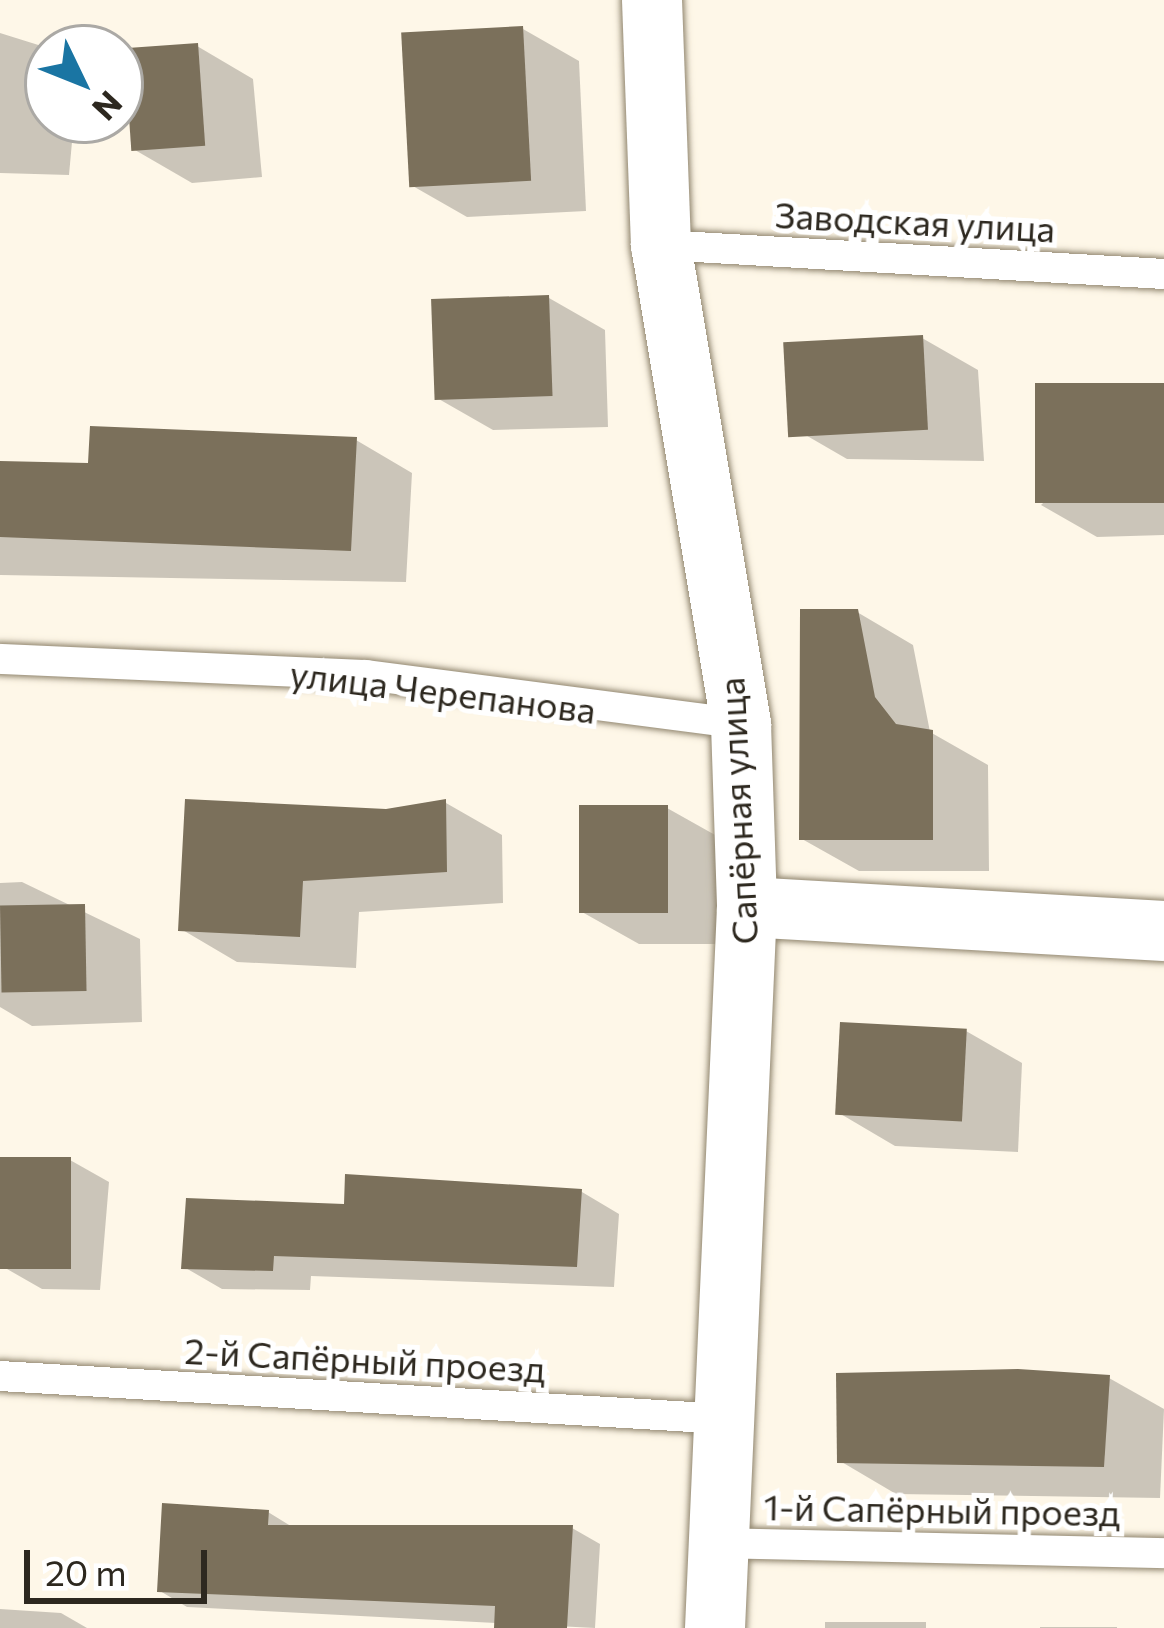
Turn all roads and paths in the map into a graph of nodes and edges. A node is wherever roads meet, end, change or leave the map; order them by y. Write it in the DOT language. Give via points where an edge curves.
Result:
graph roads {
  1 [pos="652,0"];
  2 [pos="661,245"];
  3 [pos="1164,274"];
  4 [pos="0,659"];
  5 [pos="741,724"];
  6 [pos="747,907"];
  7 [pos="1164,931"];
  8 [pos="0,1376"];
  9 [pos="725,1419"];
  10 [pos="719,1543"];
  11 [pos="1164,1553"];
  12 [pos="715,1628"];
  1 -- 2 [label="street, Сапёрная улица"];
  2 -- 3 [label="lane, Заводская улица"];
  2 -- 5 [label="street, Сапёрная улица"];
  4 -- 5 [label="lane, улица Черепанова" via="366,675"];
  5 -- 6 [label="street, Сапёрная улица"];
  6 -- 7 [label="street"];
  6 -- 9 [label="street, Сапёрная улица"];
  8 -- 9 [label="lane, 2-й Сапёрный проезд"];
  9 -- 10 [label="street, Сапёрная улица"];
  10 -- 11 [label="lane, 1-й Сапёрный проезд"];
  10 -- 12 [label="street, Сапёрная улица"];
}
